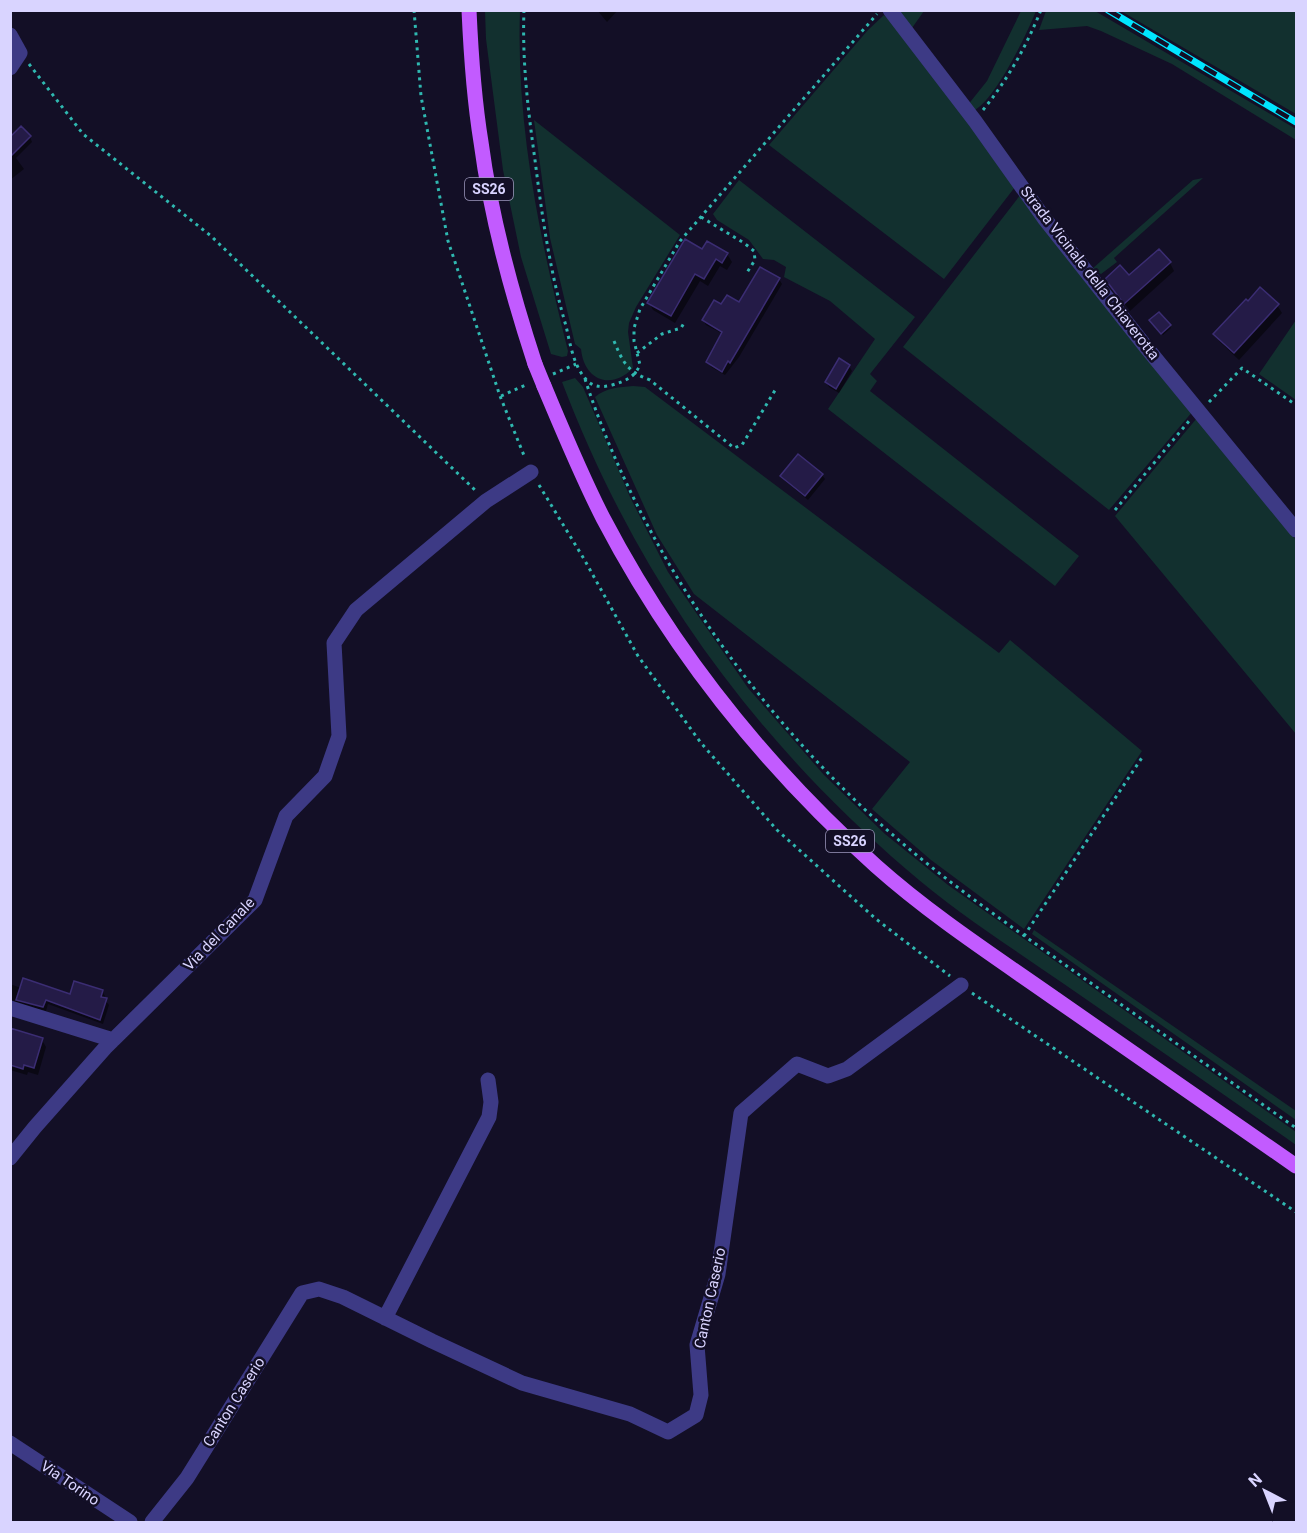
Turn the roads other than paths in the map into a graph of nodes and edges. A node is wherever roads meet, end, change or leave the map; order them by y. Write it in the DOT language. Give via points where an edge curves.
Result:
graph roads {
  1 [pos="469,10"];
  2 [pos="890,10"];
  3 [pos="10,35"];
  4 [pos="10,68"];
  5 [pos="531,472"];
  6 [pos="1296,530"];
  7 [pos="961,985"];
  8 [pos="10,1008"];
  9 [pos="114,1040"];
  10 [pos="488,1080"];
  11 [pos="10,1158"];
  12 [pos="1296,1166"];
  13 [pos="385,1318"];
  14 [pos="10,1443"];
  15 [pos="130,1522"];
  16 [pos="152,1522"];
  1 -- 12 [label="main road, SS26, bridge" via="481,144 495,222 535,364 604,519 664,621 726,708 816,809 877,867 949,924"];
  2 -- 6 [label="street, Strada Vicinale della Chiaverotta" via="1044,218"];
  3 -- 4 [label="street" via="20,53"];
  5 -- 9 [label="street, Via del Canale" via="486,501 356,610 334,643 339,736 325,776 286,816 255,900"];
  7 -- 13 [label="street, Canton Caserio" via="847,1069 828,1076 797,1064 741,1113 718,1275 697,1345 701,1395 696,1414 681,1425 668,1432 630,1414 522,1383"];
  8 -- 9 [label="street"];
  9 -- 11 [label="street, Via del Canale"];
  10 -- 13 [label="street" via="489,1117"];
  13 -- 16 [label="street, Canton Caserio" via="319,1289 302,1293 187,1478"];
  14 -- 15 [label="street, Via Torino"];
}
